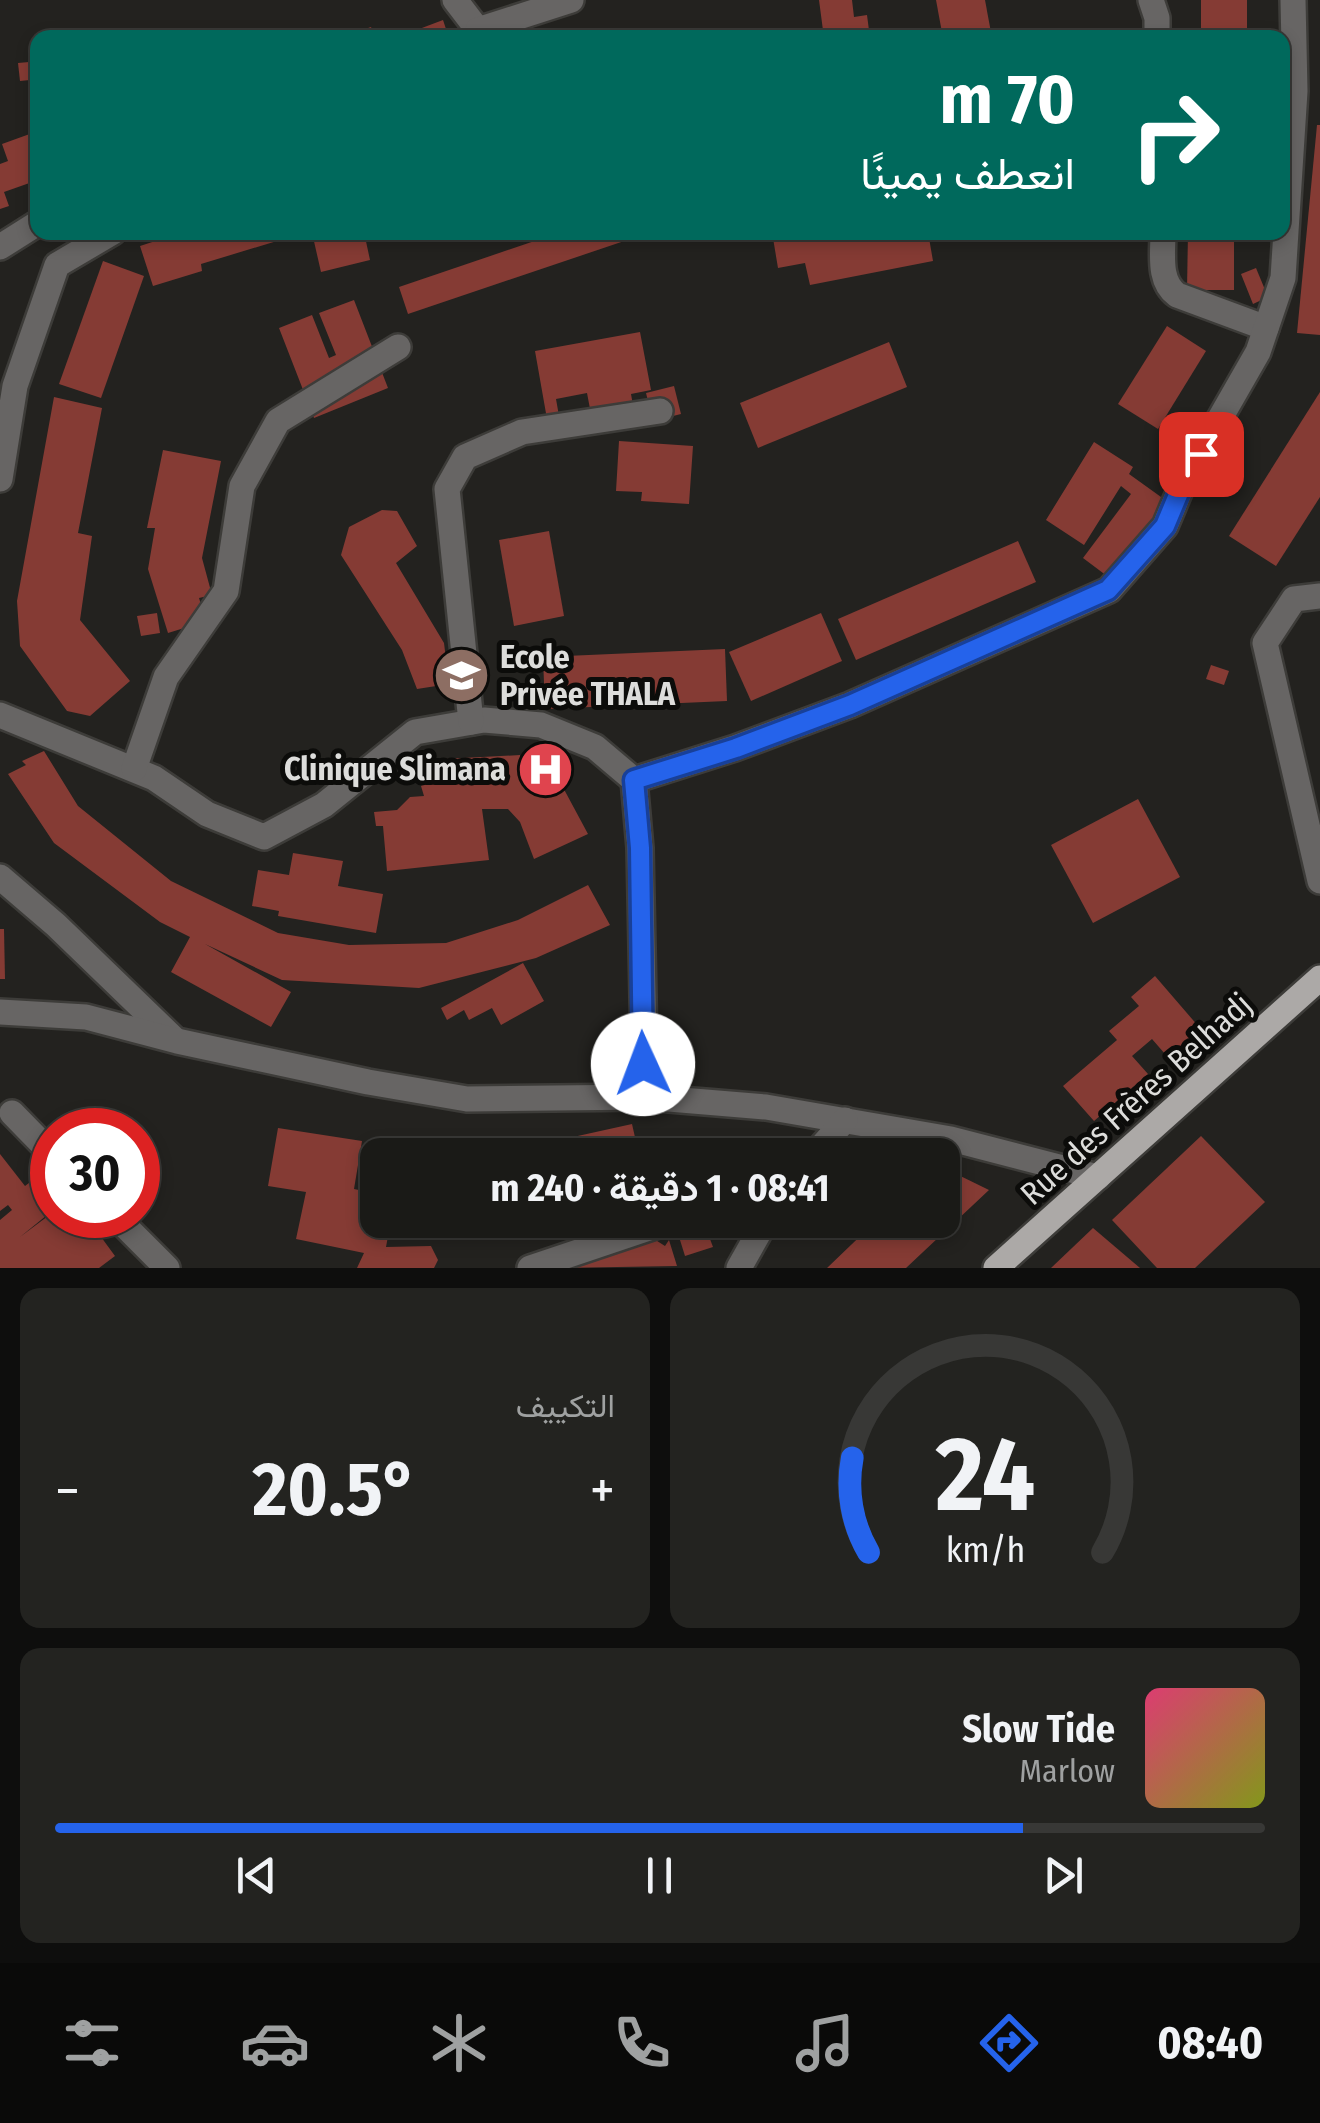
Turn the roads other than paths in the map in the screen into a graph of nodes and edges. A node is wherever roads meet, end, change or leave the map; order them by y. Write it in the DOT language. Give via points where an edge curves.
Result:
graph roads {
  1 [pos="455,0"];
  2 [pos="571,0"];
  3 [pos="1151,0"];
  4 [pos="1293,0"];
  5 [pos="477,30"];
  6 [pos="491,30"];
  7 [pos="1157,30"];
  8 [pos="1290,200"];
  9 [pos="30,227"];
  10 [pos="99,240"];
  11 [pos="1163,240"];
  12 [pos="1286,240"];
  13 [pos="0,247"];
  14 [pos="1266,328"];
  15 [pos="398,346"];
  16 [pos="660,411"];
  17 [pos="0,479"];
  18 [pos="1320,596"];
  19 [pos="0,716"];
  20 [pos="471,722"];
  21 [pos="134,769"];
  22 [pos="634,780"];
  23 [pos="0,877"];
  24 [pos="1320,881"];
  25 [pos="1320,978"];
  26 [pos="0,1012"];
  27 [pos="177,1041"];
  28 [pos="644,1097"];
  29 [pos="12,1113"];
  30 [pos="845,1120"];
  31 [pos="30,1131"];
  32 [pos="829,1138"];
  33 [pos="1098,1176"];
  34 [pos="137,1238"];
  35 [pos="619,1238"];
  36 [pos="756,1238"];
  37 [pos="166,1268"];
  38 [pos="530,1268"];
  39 [pos="740,1268"];
  40 [pos="996,1268"];
  1 -- 5 [label="street"];
  2 -- 6 [label="street"];
  3 -- 7 [label="street"];
  4 -- 8 [label="street"];
  9 -- 13 [label="street"];
  10 -- 17 [label="street" via="56,265 15,386"];
  11 -- 14 [label="street" via="1168,289"];
  12 -- 14 [label="street" via="1283,278"];
  14 -- 22 [label="street" via="1165,526 1108,590 850,705"];
  15 -- 21 [label="street" via="278,421 242,486 226,591 166,677"];
  16 -- 20 [label="street" via="522,432 464,457 447,489"];
  18 -- 24 [label="street" via="1294,600 1265,643"];
  19 -- 21 [label="street"];
  20 -- 21 [label="street" via="415,732 324,805 264,837 207,814"];
  20 -- 22 [label="street" via="541,725 596,747"];
  22 -- 28 [label="street"];
  23 -- 27 [label="street"];
  25 -- 33 [label="main road, Rue des Frères Belhadj"];
  26 -- 27 [label="street" via="86,1017"];
  27 -- 28 [label="street" via="467,1098"];
  28 -- 30 [label="street"];
  29 -- 31 [label="street"];
  30 -- 32 [label="street"];
  30 -- 33 [label="street"];
  33 -- 40 [label="main road, Rue des Frères Belhadj"];
  34 -- 37 [label="street"];
  35 -- 38 [label="street"];
  36 -- 39 [label="street"];
}
